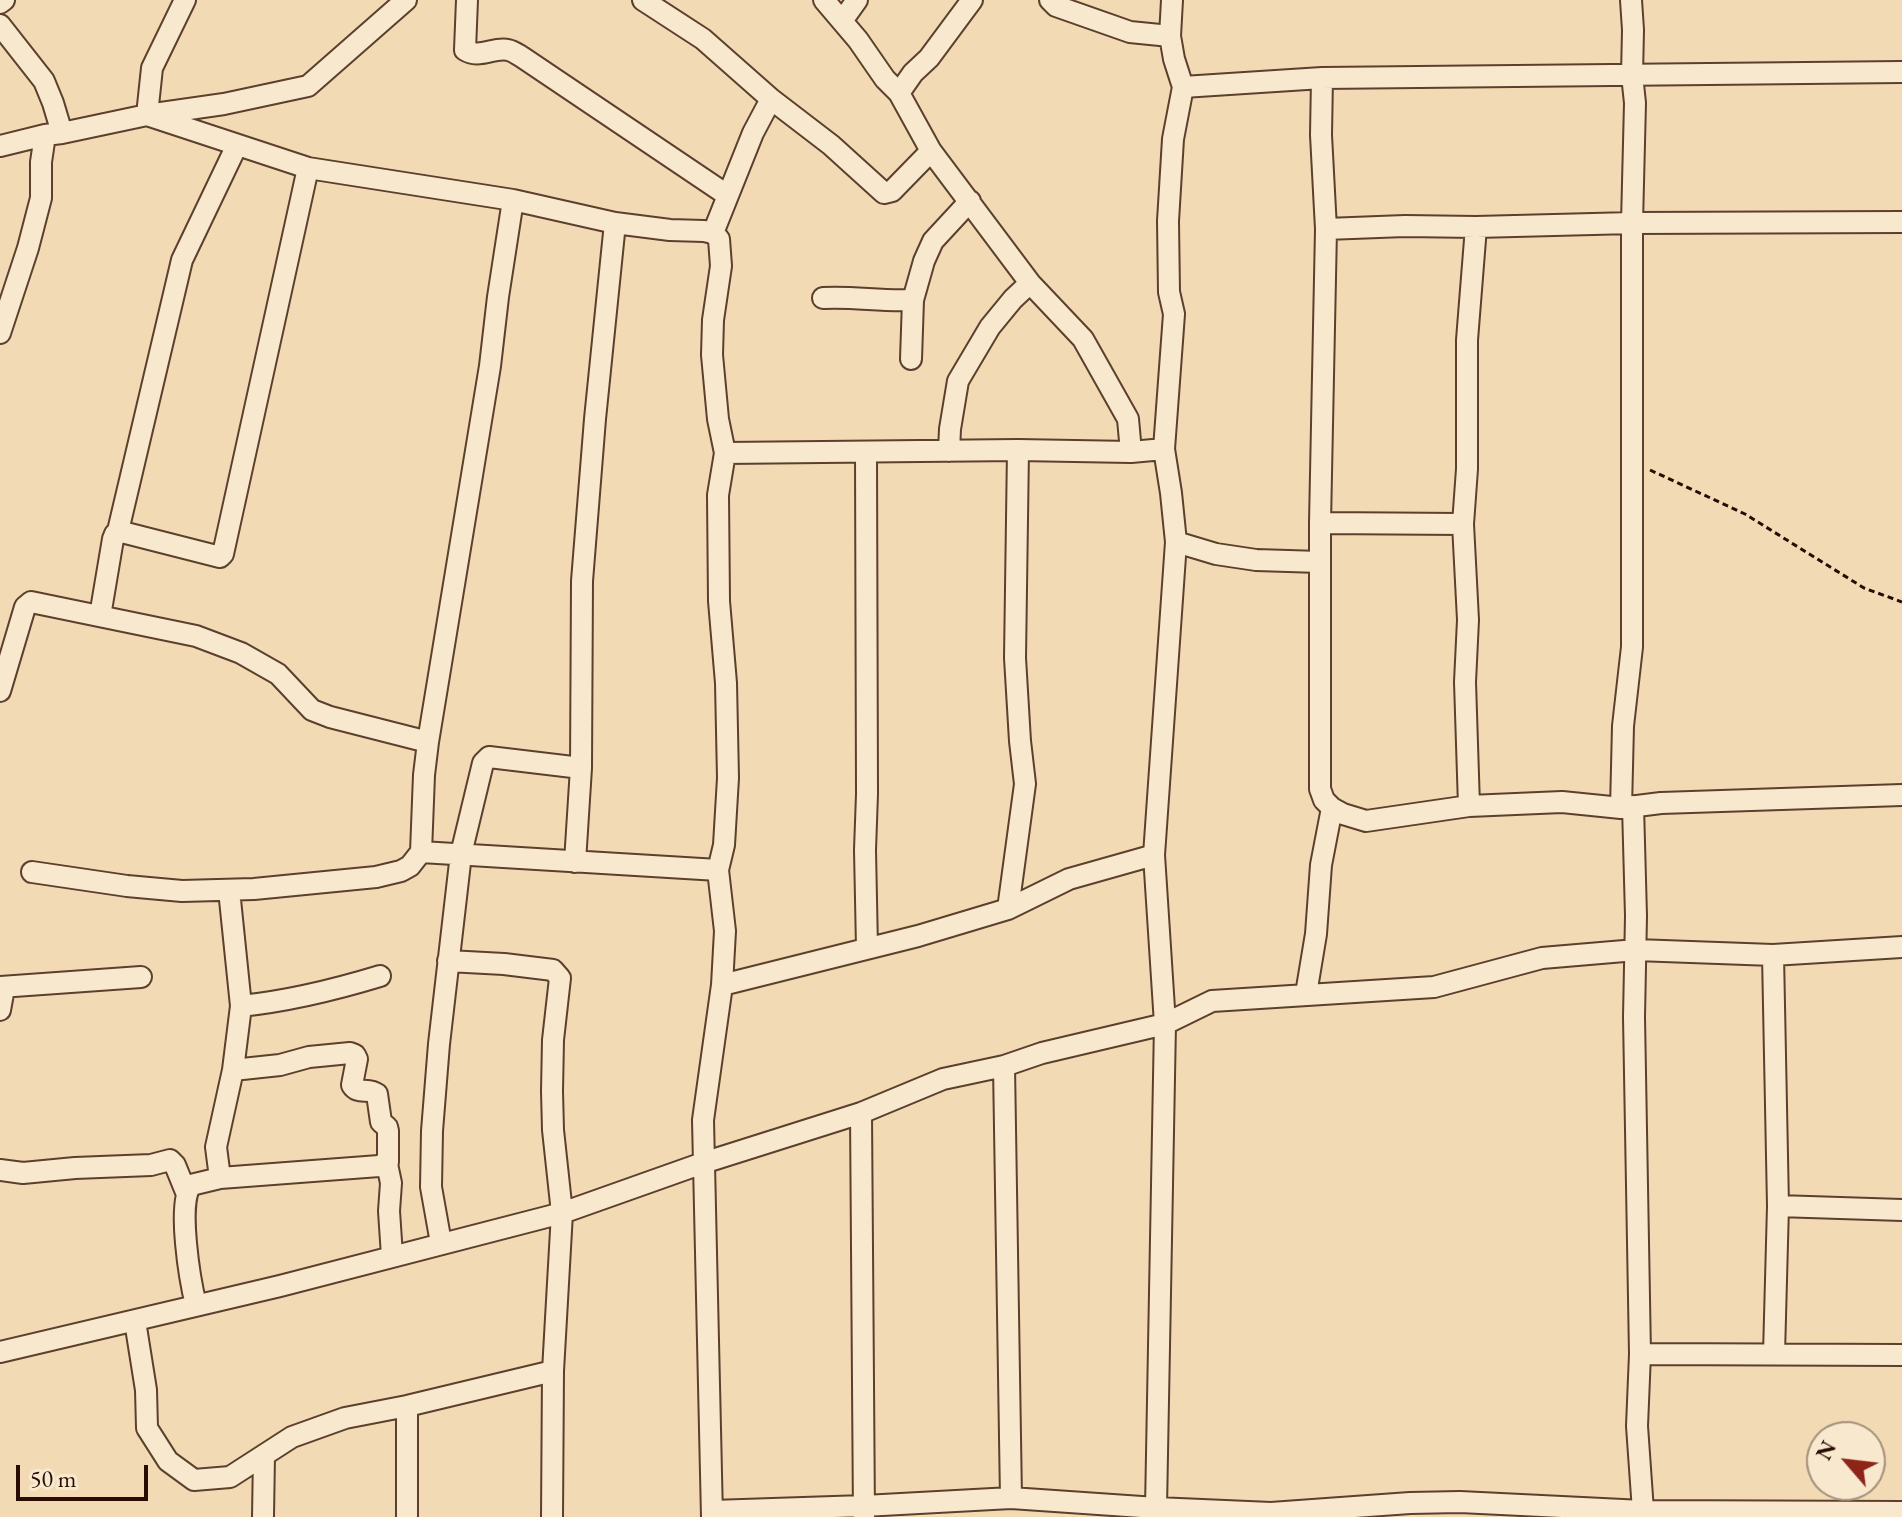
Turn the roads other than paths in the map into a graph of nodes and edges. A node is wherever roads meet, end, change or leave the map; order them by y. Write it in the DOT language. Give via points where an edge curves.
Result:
graph roads {
  1 [pos="185,0"];
  2 [pos="406,0"];
  3 [pos="467,0"];
  4 [pos="643,0"];
  5 [pos="824,0"];
  6 [pos="857,0"];
  7 [pos="1050,0"];
  8 [pos="1172,0"];
  9 [pos="1631,0"];
  10 [pos="961,3"];
  11 [pos="842,21"];
  12 [pos="0,25"];
  13 [pos="1170,36"];
  14 [pos="1902,72"];
  15 [pos="1632,75"];
  16 [pos="1322,78"];
  17 [pos="1183,87"];
  18 [pos="899,93"];
  19 [pos="771,99"];
  20 [pos="147,115"];
  21 [pos="54,134"];
  22 [pos="237,145"];
  23 [pos="0,146"];
  24 [pos="931,151"];
  25 [pos="308,168"];
  26 [pos="727,195"];
  27 [pos="513,200"];
  28 [pos="970,201"];
  29 [pos="1902,222"];
  30 [pos="615,223"];
  31 [pos="1632,223"];
  32 [pos="1476,227"];
  33 [pos="1326,229"];
  34 [pos="713,233"];
  35 [pos="1030,283"];
  36 [pos="823,298"];
  37 [pos="913,300"];
  38 [pos="0,333"];
  39 [pos="911,359"];
  40 [pos="1164,449"];
  41 [pos="1018,450"];
  42 [pos="949,451"];
  43 [pos="1131,452"];
  44 [pos="725,453"];
  45 [pos="866,453"];
  46 [pos="1320,523"];
  47 [pos="1463,524"];
  48 [pos="118,531"];
  49 [pos="1176,542"];
  50 [pos="1320,562"];
  51 [pos="100,616"];
  52 [pos="0,691"];
  53 [pos="428,742"];
  54 [pos="581,768"];
  55 [pos="1902,795"];
  56 [pos="1469,806"];
  57 [pos="1627,807"];
  58 [pos="1332,808"];
  59 [pos="421,852"];
  60 [pos="461,854"];
  61 [pos="1154,855"];
  62 [pos="575,862"];
  63 [pos="718,870"];
  64 [pos="32,872"];
  65 [pos="229,890"];
  66 [pos="1008,909"];
  67 [pos="1902,947"];
  68 [pos="867,948"];
  69 [pos="1636,950"];
  70 [pos="1773,955"];
  71 [pos="448,961"];
  72 [pos="380,976"];
  73 [pos="141,977"];
  74 [pos="722,985"];
  75 [pos="2,987"];
  76 [pos="1306,994"];
  77 [pos="241,1006"];
  78 [pos="0,1010"];
  79 [pos="1165,1024"];
  80 [pos="1004,1066"];
  81 [pos="233,1070"];
  82 [pos="861,1113"];
  83 [pos="703,1163"];
  84 [pos="387,1164"];
  85 [pos="0,1170"];
  86 [pos="220,1178"];
  87 [pos="186,1192"];
  88 [pos="1778,1206"];
  89 [pos="1902,1210"];
  90 [pos="562,1213"];
  91 [pos="441,1243"];
  92 [pos="392,1256"];
  93 [pos="196,1305"];
  94 [pos="135,1321"];
  95 [pos="0,1352"];
  96 [pos="1640,1354"];
  97 [pos="1774,1354"];
  98 [pos="1902,1355"];
  99 [pos="553,1371"];
  100 [pos="407,1406"];
  101 [pos="264,1455"];
  102 [pos="1011,1498"];
  103 [pos="1156,1508"];
  104 [pos="1410,1510"];
  105 [pos="1643,1511"];
  106 [pos="864,1512"];
  107 [pos="1902,1512"];
  108 [pos="712,1514"];
  109 [pos="1774,1514"];
  110 [pos="263,1517"];
  111 [pos="407,1517"];
  112 [pos="552,1517"];
  1 -- 20 [label="street" via="152,68"];
  2 -- 20 [label="street" via="308,86"];
  3 -- 26 [label="street" via="468,53 508,50 522,57"];
  4 -- 19 [label="street" via="703,39"];
  5 -- 11 [label="street"];
  6 -- 11 [label="street"];
  7 -- 13 [label="street" via="1130,32"];
  8 -- 13 [label="street"];
  9 -- 15 [label="street"];
  10 -- 18 [label="street" via="948,33"];
  11 -- 18 [label="street"];
  12 -- 21 [label="street" via="44,81 53,103"];
  13 -- 17 [label="street"];
  14 -- 15 [label="street"];
  15 -- 16 [label="street"];
  15 -- 31 [label="street"];
  16 -- 17 [label="street"];
  16 -- 33 [label="street"];
  17 -- 40 [label="street" via="1173,139 1168,221 1174,314"];
  18 -- 24 [label="street"];
  19 -- 24 [label="street" via="884,193"];
  19 -- 26 [label="street"];
  20 -- 21 [label="street"];
  20 -- 22 [label="street"];
  21 -- 23 [label="street"];
  21 -- 38 [label="street" via="41,162 41,198"];
  22 -- 25 [label="street"];
  22 -- 48 [label="street" via="182,260"];
  24 -- 28 [label="street"];
  25 -- 27 [label="street"];
  25 -- 48 [label="street" via="223,554"];
  26 -- 34 [label="street"];
  27 -- 30 [label="street"];
  27 -- 53 [label="street"];
  28 -- 35 [label="street"];
  28 -- 37 [label="street" via="933,241"];
  29 -- 31 [label="street"];
  30 -- 34 [label="street"];
  30 -- 54 [label="street" via="582,581"];
  31 -- 32 [label="street"];
  31 -- 57 [label="street" via="1632,647 1623,726"];
  32 -- 33 [label="street"];
  32 -- 47 [label="street" via="1467,340"];
  33 -- 46 [label="street"];
  34 -- 44 [label="street" via="719,239 721,266 712,355"];
  35 -- 42 [label="street" via="990,327 961,374"];
  35 -- 43 [label="street" via="1083,339 1100,366 1128,419"];
  36 -- 37 [label="street"];
  37 -- 39 [label="street"];
  40 -- 43 [label="street"];
  40 -- 49 [label="street"];
  41 -- 42 [label="street"];
  41 -- 43 [label="street"];
  41 -- 66 [label="street" via="1015,658 1025,784"];
  42 -- 45 [label="street"];
  44 -- 45 [label="street"];
  44 -- 63 [label="street" via="718,495 728,778"];
  45 -- 68 [label="street"];
  46 -- 47 [label="street"];
  46 -- 50 [label="street"];
  47 -- 56 [label="street"];
  48 -- 51 [label="street"];
  49 -- 50 [label="street" via="1256,560"];
  49 -- 61 [label="street"];
  50 -- 58 [label="street" via="1320,789"];
  51 -- 52 [label="street" via="28,603"];
  51 -- 53 [label="street" via="196,636 241,653 278,674 312,710"];
  53 -- 59 [label="street"];
  54 -- 60 [label="street" via="489,757 483,763"];
  54 -- 62 [label="street"];
  55 -- 57 [label="street"];
  56 -- 57 [label="street" via="1562,802"];
  56 -- 58 [label="street" via="1366,821"];
  57 -- 69 [label="street"];
  58 -- 76 [label="street"];
  59 -- 60 [label="street"];
  59 -- 65 [label="street" via="410,866 376,877"];
  60 -- 62 [label="street"];
  60 -- 71 [label="street"];
  61 -- 66 [label="street" via="1069,879"];
  61 -- 79 [label="street"];
  62 -- 63 [label="street"];
  63 -- 74 [label="street" via="725,931"];
  64 -- 65 [label="street" via="127,886"];
  65 -- 77 [label="street"];
  66 -- 68 [label="street"];
  67 -- 70 [label="street"];
  68 -- 74 [label="street"];
  69 -- 70 [label="street"];
  69 -- 76 [label="street" via="1542,958 1434,987"];
  69 -- 96 [label="street"];
  70 -- 88 [label="street"];
  71 -- 90 [label="street" via="553,970 560,978 552,1091"];
  71 -- 91 [label="street" via="432,1131 431,1187"];
  72 -- 77 [label="street" via="310,996"];
  73 -- 75 [label="street"];
  74 -- 83 [label="street" via="703,1120"];
  75 -- 78 [label="street"];
  76 -- 79 [label="street" via="1212,1001"];
  77 -- 81 [label="street"];
  79 -- 80 [label="street"];
  79 -- 103 [label="street"];
  80 -- 82 [label="street" via="943,1079"];
  80 -- 102 [label="street"];
  81 -- 84 [label="street" via="355,1055 352,1085 377,1094 381,1122 388,1131"];
  81 -- 86 [label="street" via="216,1147"];
  82 -- 83 [label="street"];
  82 -- 106 [label="street"];
  83 -- 90 [label="street"];
  83 -- 108 [label="street"];
  84 -- 86 [label="street"];
  84 -- 92 [label="street"];
  85 -- 87 [label="street" via="23,1173 170,1160"];
  86 -- 87 [label="street" via="191,1185"];
  87 -- 93 [label="street" via="185,1230"];
  88 -- 89 [label="street"];
  88 -- 97 [label="street"];
  90 -- 91 [label="street"];
  90 -- 99 [label="street"];
  91 -- 92 [label="street"];
  92 -- 93 [label="street"];
  93 -- 94 [label="street"];
  94 -- 95 [label="street"];
  94 -- 101 [label="street" via="147,1428 168,1461 194,1480 230,1477"];
  96 -- 97 [label="street"];
  96 -- 105 [label="street" via="1637,1426"];
  97 -- 98 [label="street"];
  99 -- 100 [label="street"];
  99 -- 112 [label="street"];
  100 -- 101 [label="street" via="345,1418 292,1437"];
  100 -- 111 [label="street"];
  101 -- 110 [label="street"];
  102 -- 103 [label="street"];
  102 -- 106 [label="street"];
  103 -- 104 [label="street" via="1271,1513"];
  104 -- 105 [label="street" via="1460,1502"];
  105 -- 109 [label="street"];
  106 -- 108 [label="street"];
  107 -- 109 [label="street"];
}
